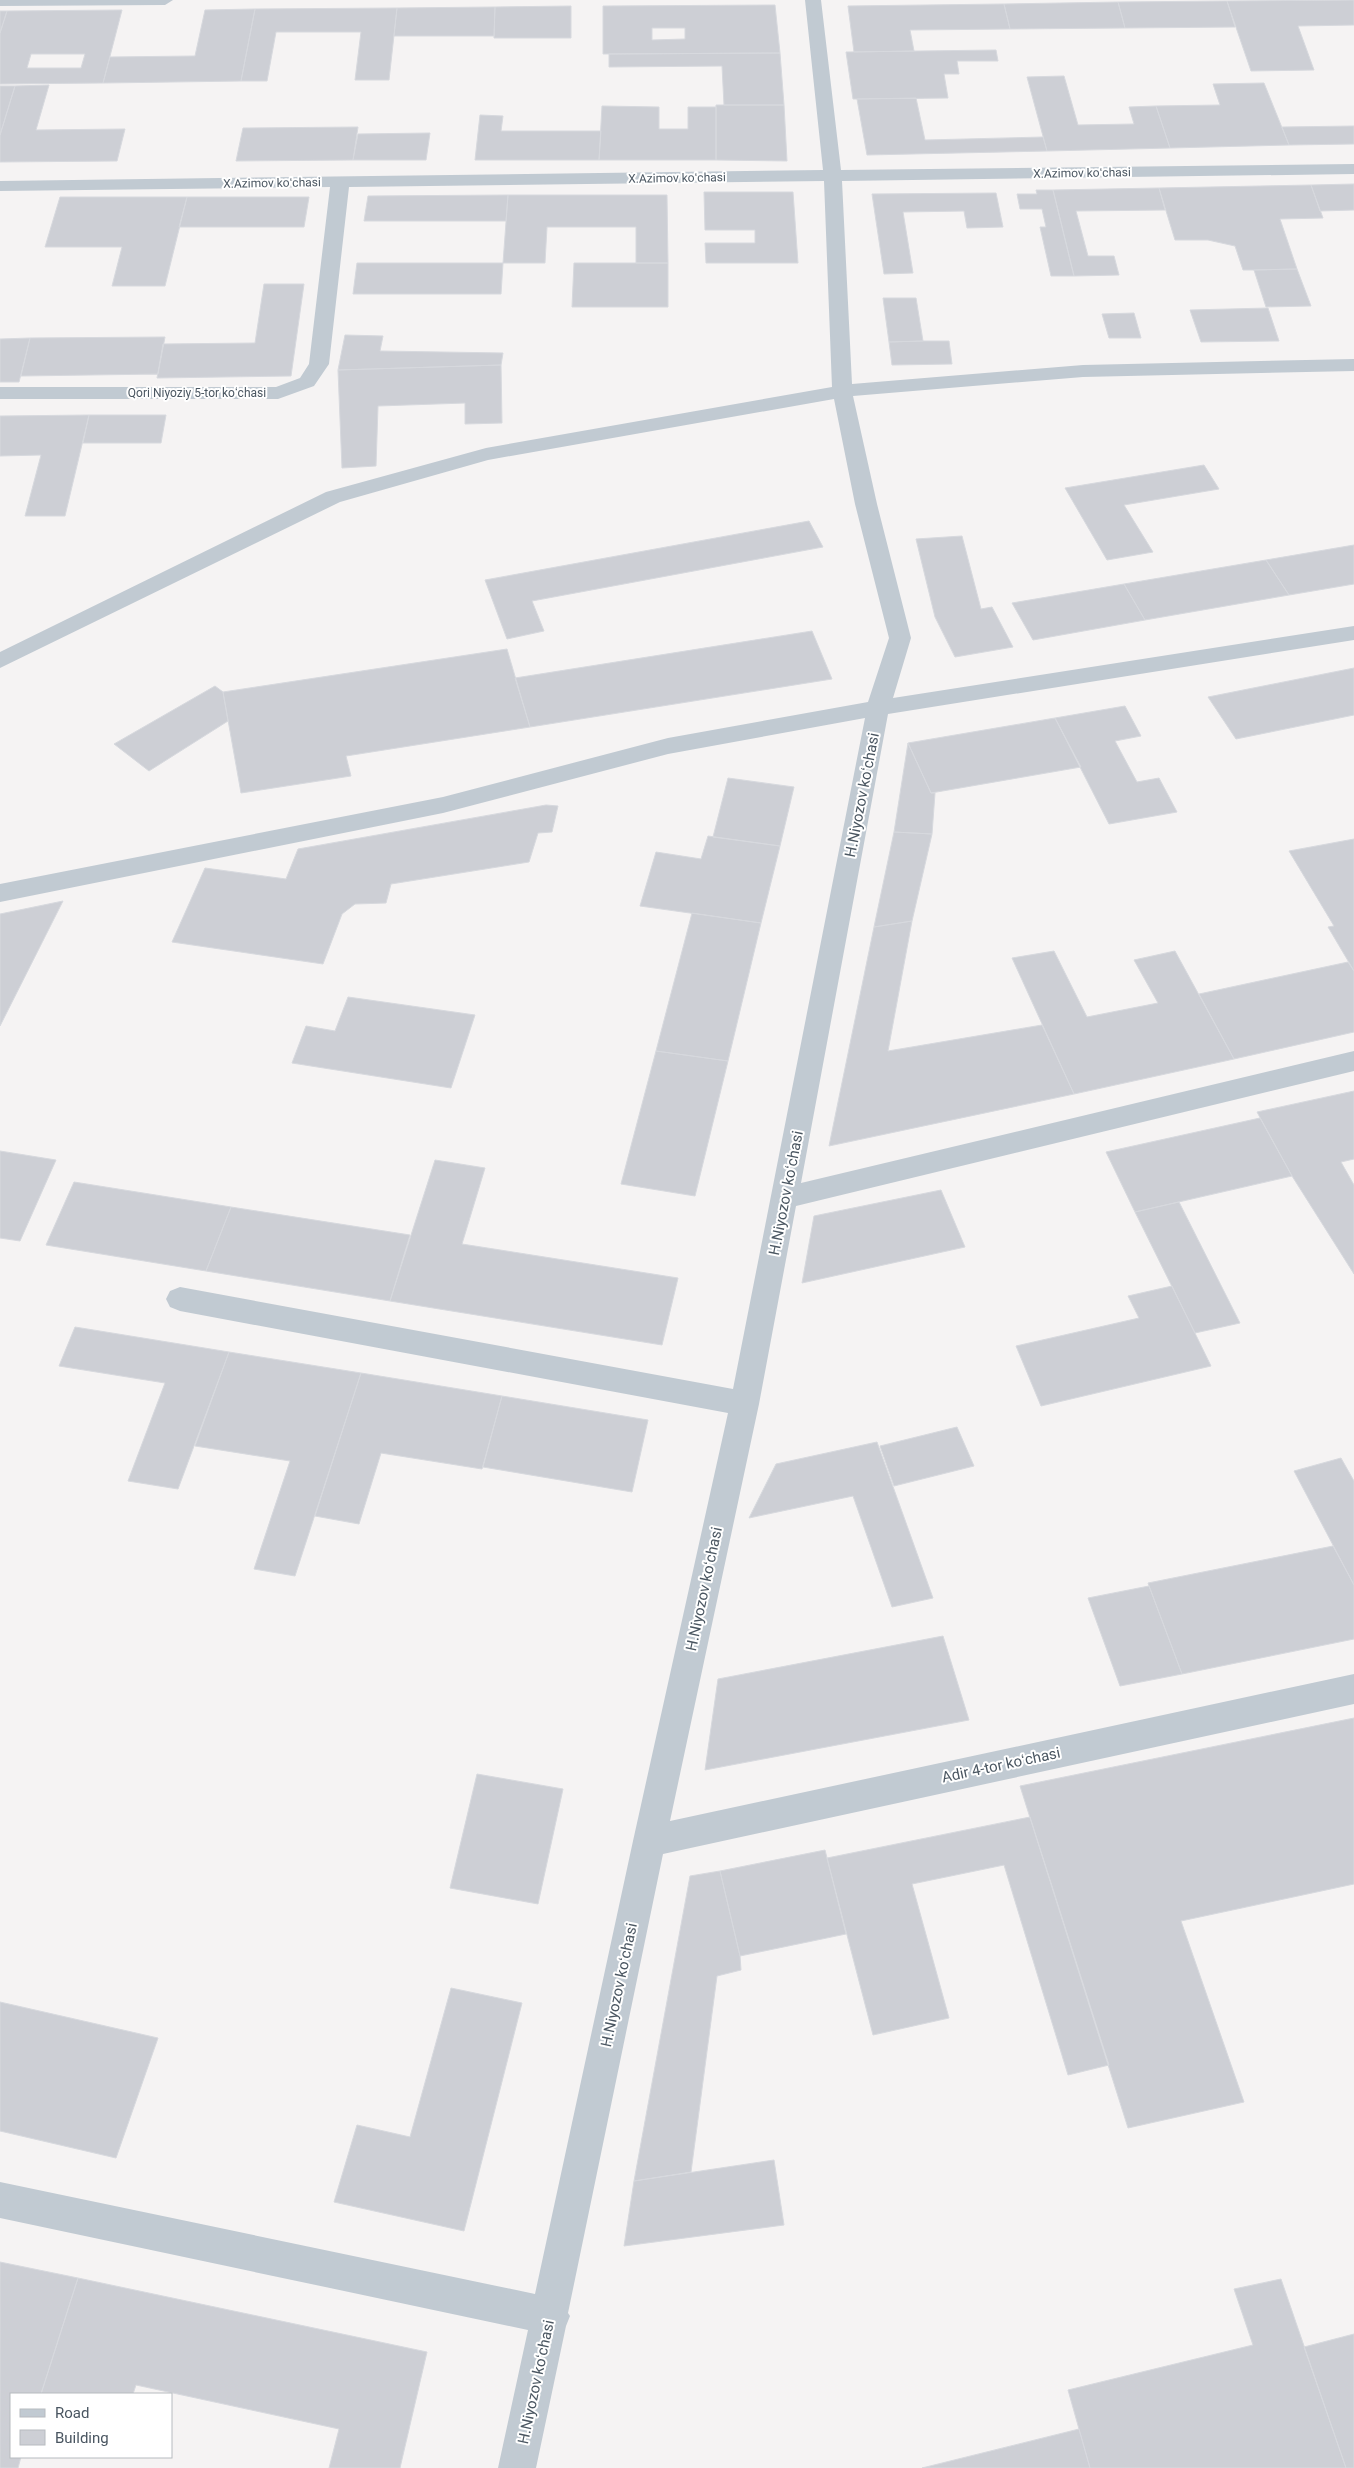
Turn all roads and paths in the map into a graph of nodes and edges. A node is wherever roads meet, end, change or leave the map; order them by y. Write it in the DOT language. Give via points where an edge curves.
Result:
graph roads {
  1 [pos="165,0"];
  2 [pos="813,0"];
  3 [pos="0,1"];
  4 [pos="1354,169"];
  5 [pos="833,176"];
  6 [pos="340,182"];
  7 [pos="0,186"];
  8 [pos="1354,365"];
  9 [pos="842,391"];
  10 [pos="0,393"];
  11 [pos="1354,633"];
  12 [pos="0,661"];
  13 [pos="878,708"];
  14 [pos="0,892"];
  15 [pos="1354,1061"];
  16 [pos="785,1198"];
  17 [pos="180,1299"];
  18 [pos="745,1404"];
  19 [pos="1354,1689"];
  20 [pos="649,1841"];
  21 [pos="0,2200"];
  22 [pos="551,2316"];
  23 [pos="517,2468"];
  1 -- 3 [label="lane"];
  2 -- 5 [label="street, H.Niyozov koʻchasi"];
  4 -- 5 [label="street, X.Azimov koʻchasi"];
  5 -- 6 [label="street, X.Azimov koʻchasi"];
  5 -- 9 [label="street, H.Niyozov koʻchasi"];
  6 -- 7 [label="street, X.Azimov koʻchasi"];
  6 -- 10 [label="street, Qori Niyoziy 5-tor koʻchasi" via="319,364 307,382 278,393"];
  8 -- 9 [label="street" via="1083,371"];
  9 -- 12 [label="street" via="486,454 333,497"];
  9 -- 13 [label="street, H.Niyozov koʻchasi" via="900,638"];
  11 -- 13 [label="street"];
  13 -- 14 [label="street" via="668,746 443,805"];
  13 -- 16 [label="street, H.Niyozov koʻchasi"];
  15 -- 16 [label="street"];
  16 -- 18 [label="street, H.Niyozov koʻchasi"];
  17 -- 18 [label="street"];
  18 -- 20 [label="street, H.Niyozov koʻchasi"];
  19 -- 20 [label="street, Adir 4-tor koʻchasi"];
  20 -- 22 [label="street, H.Niyozov koʻchasi"];
  21 -- 22 [label="street"];
  22 -- 23 [label="street, H.Niyozov koʻchasi"];
}
